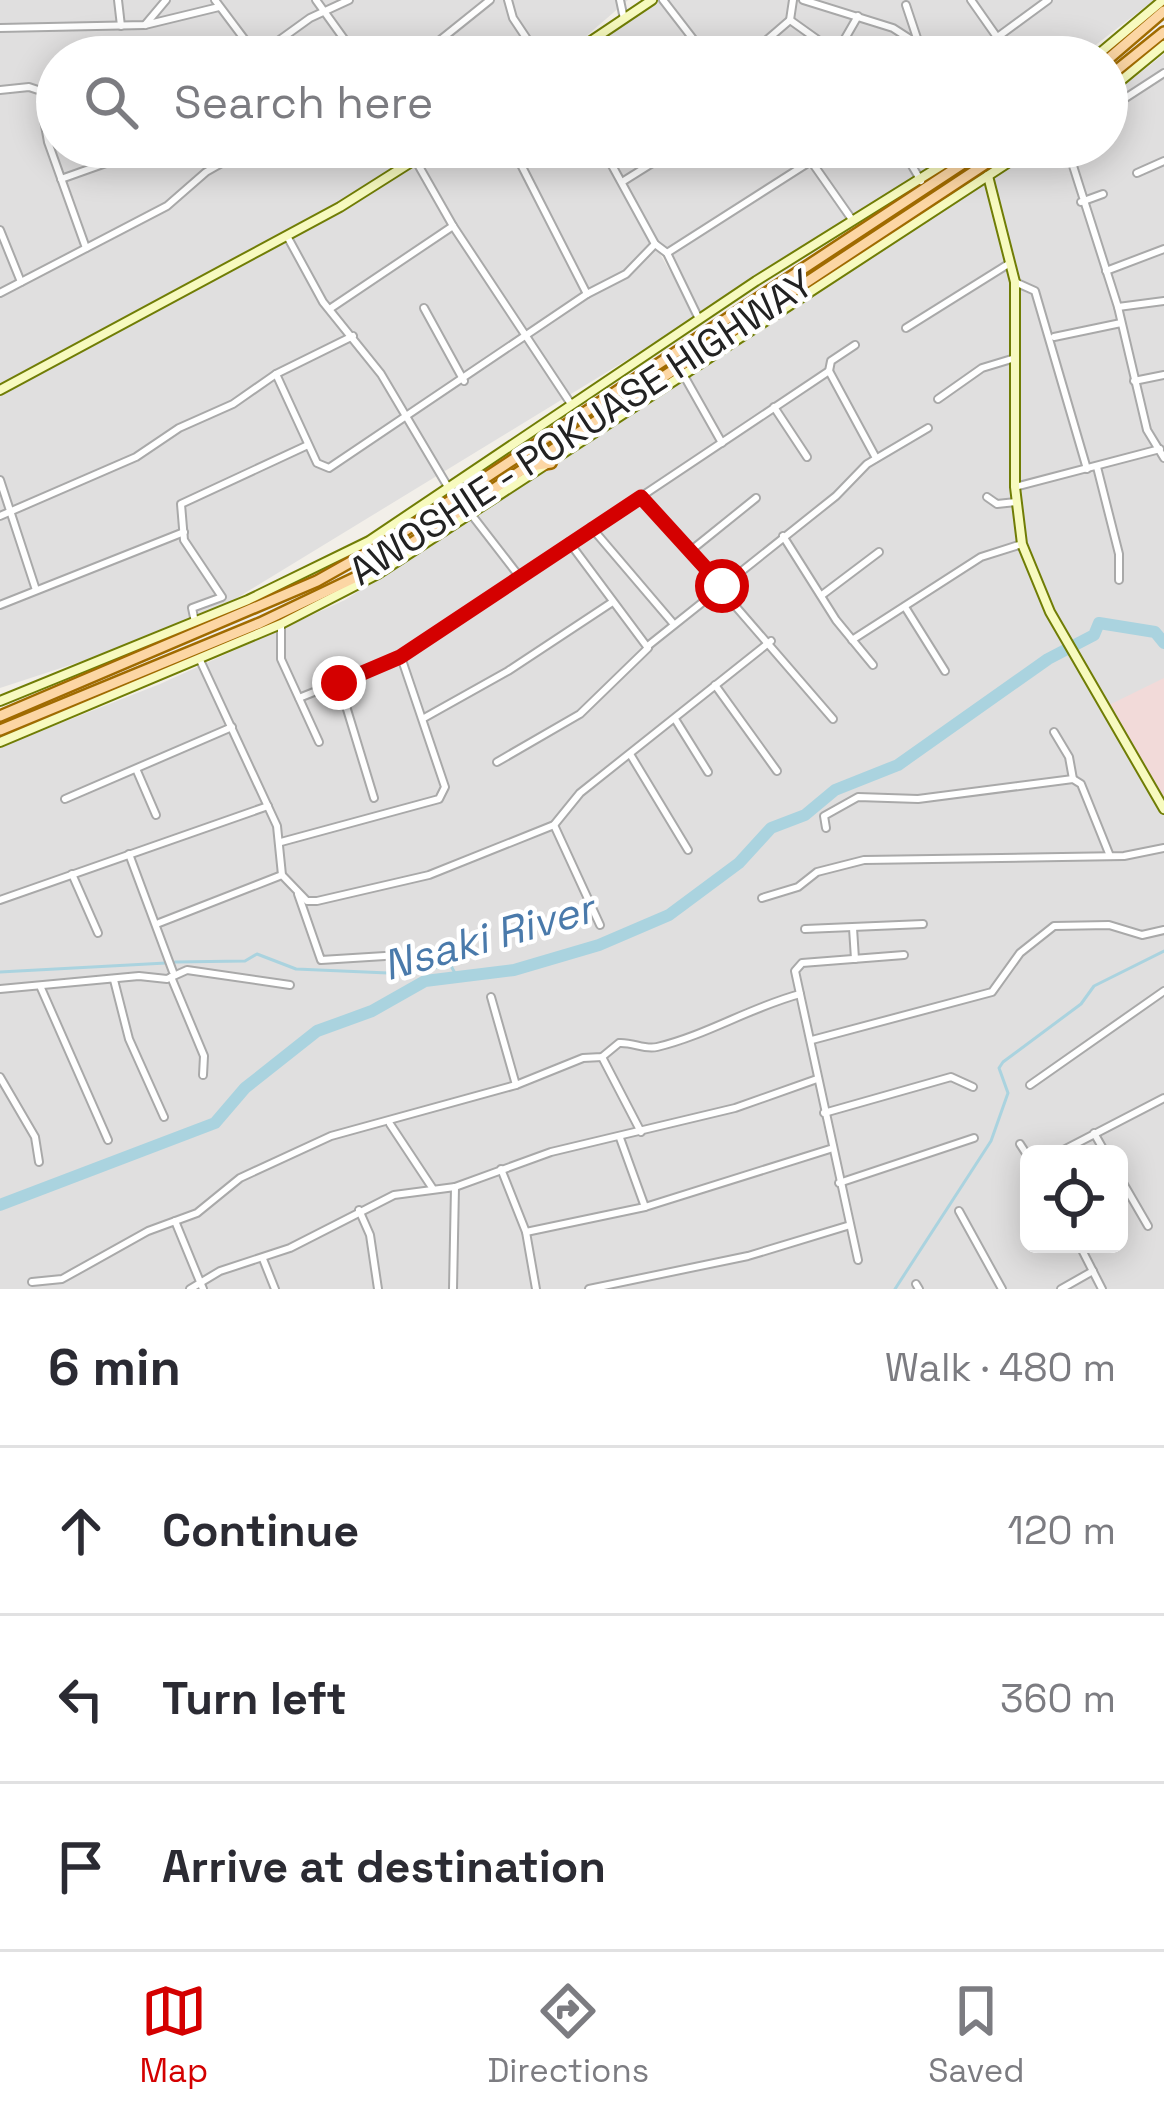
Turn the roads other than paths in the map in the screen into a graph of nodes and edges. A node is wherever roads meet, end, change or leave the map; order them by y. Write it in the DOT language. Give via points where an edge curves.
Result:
graph roads {
  1 [pos="118,0"];
  2 [pos="166,0"];
  3 [pos="316,0"];
  4 [pos="349,0"];
  5 [pos="490,0"];
  6 [pos="508,0"];
  7 [pos="620,0"];
  8 [pos="652,0"];
  9 [pos="663,0"];
  10 [pos="794,0"];
  11 [pos="803,0"];
  12 [pos="971,0"];
  13 [pos="1048,0"];
  14 [pos="1162,0"];
  15 [pos="217,3"];
  16 [pos="906,5"];
  17 [pos="1164,11"];
  18 [pos="328,13"];
  19 [pos="858,16"];
  20 [pos="624,20"];
  21 [pos="790,20"];
  22 [pos="145,25"];
  23 [pos="121,26"];
  24 [pos="0,28"];
  25 [pos="1164,32"];
  26 [pos="241,36"];
  27 [pos="285,36"];
  28 [pos="343,36"];
  29 [pos="445,36"];
  30 [pos="528,36"];
  31 [pos="599,36"];
  32 [pos="690,36"];
  33 [pos="771,36"];
  34 [pos="809,36"];
  35 [pos="846,36"];
  36 [pos="906,36"];
  37 [pos="916,36"];
  38 [pos="999,36"];
  39 [pos="1120,36"];
  40 [pos="1128,42"];
  41 [pos="1164,45"];
  42 [pos="1128,61"];
  43 [pos="1164,73"];
  44 [pos="1128,75"];
  45 [pos="36,89"];
  46 [pos="0,90"];
  47 [pos="1128,96"];
  48 [pos="1164,161"];
  49 [pos="58,168"];
  50 [pos="92,168"];
  51 [pos="213,168"];
  52 [pos="404,168"];
  53 [pos="418,168"];
  54 [pos="523,168"];
  55 [pos="614,168"];
  56 [pos="644,168"];
  57 [pos="800,168"];
  58 [pos="816,168"];
  59 [pos="913,168"];
  60 [pos="940,168"];
  61 [pos="952,168"];
  62 [pos="979,168"];
  63 [pos="1000,168"];
  64 [pos="1073,168"];
  65 [pos="1137,173"];
  66 [pos="988,176"];
  67 [pos="61,179"];
  68 [pos="921,181"];
  69 [pos="622,182"];
  70 [pos="1103,194"];
  71 [pos="1082,202"];
  72 [pos="868,212"];
  73 [pos="856,225"];
  74 [pos="452,226"];
  75 [pos="0,230"];
  76 [pos="287,236"];
  77 [pos="655,244"];
  78 [pos="86,248"];
  79 [pos="1164,249"];
  80 [pos="667,253"];
  81 [pos="1013,261"];
  82 [pos="1106,271"];
  83 [pos="21,282"];
  84 [pos="1015,282"];
  85 [pos="0,293"];
  86 [pos="587,294"];
  87 [pos="1164,301"];
  88 [pos="1118,307"];
  89 [pos="330,308"];
  90 [pos="424,308"];
  91 [pos="699,319"];
  92 [pos="1121,323"];
  93 [pos="906,328"];
  94 [pos="353,336"];
  95 [pos="526,336"];
  96 [pos="1053,338"];
  97 [pos="855,345"];
  98 [pos="1015,358"];
  99 [pos="829,371"];
  100 [pos="276,374"];
  101 [pos="683,374"];
  102 [pos="1164,375"];
  103 [pos="464,381"];
  104 [pos="1134,381"];
  105 [pos="0,390"];
  106 [pos="938,399"];
  107 [pos="571,404"];
  108 [pos="774,406"];
  109 [pos="408,417"];
  110 [pos="928,428"];
  111 [pos="722,443"];
  112 [pos="308,445"];
  113 [pos="1163,452"];
  114 [pos="807,457"];
  115 [pos="876,458"];
  116 [pos="551,463"];
  117 [pos="1097,466"];
  118 [pos="524,467"];
  119 [pos="1087,469"];
  120 [pos="0,480"];
  121 [pos="448,487"];
  122 [pos="1015,487"];
  123 [pos="641,497"];
  124 [pos="987,497"];
  125 [pos="756,498"];
  126 [pos="1016,502"];
  127 [pos="11,512"];
  128 [pos="471,514"];
  129 [pos="0,516"];
  130 [pos="591,527"];
  131 [pos="184,532"];
  132 [pos="783,536"];
  133 [pos="569,542"];
  134 [pos="1022,544"];
  135 [pos="879,552"];
  136 [pos="688,553"];
  137 [pos="519,576"];
  138 [pos="1119,580"];
  139 [pos="722,586"];
  140 [pos="36,591"];
  141 [pos="822,595"];
  142 [pos="611,603"];
  143 [pos="0,605"];
  144 [pos="904,607"];
  145 [pos="228,620"];
  146 [pos="195,622"];
  147 [pos="672,622"];
  148 [pos="281,624"];
  149 [pos="229,635"];
  150 [pos="852,640"];
  151 [pos="770,641"];
  152 [pos="649,645"];
  153 [pos="400,657"];
  154 [pos="199,658"];
  155 [pos="872,665"];
  156 [pos="946,671"];
  157 [pos="339,683"];
  158 [pos="715,685"];
  159 [pos="299,698"];
  160 [pos="0,701"];
  161 [pos="0,716"];
  162 [pos="424,718"];
  163 [pos="675,719"];
  164 [pos="833,719"];
  165 [pos="232,727"];
  166 [pos="0,730"];
  167 [pos="1054,732"];
  168 [pos="0,742"];
  169 [pos="319,742"];
  170 [pos="630,754"];
  171 [pos="497,762"];
  172 [pos="140,768"];
  173 [pos="777,771"];
  174 [pos="708,772"];
  175 [pos="1072,779"];
  176 [pos="374,798"];
  177 [pos="65,799"];
  178 [pos="268,806"];
  179 [pos="1164,809"];
  180 [pos="156,815"];
  181 [pos="554,825"];
  182 [pos="826,828"];
  183 [pos="281,842"];
  184 [pos="1164,848"];
  185 [pos="688,850"];
  186 [pos="129,854"];
  187 [pos="1110,856"];
  188 [pos="72,874"];
  189 [pos="282,875"];
  190 [pos="298,893"];
  191 [pos="762,898"];
  192 [pos="0,901"];
  193 [pos="159,923"];
  194 [pos="923,924"];
  195 [pos="600,925"];
  196 [pos="853,928"];
  197 [pos="805,929"];
  198 [pos="1164,930"];
  199 [pos="98,933"];
  200 [pos="904,955"];
  201 [pos="385,956"];
  202 [pos="855,959"];
  203 [pos="172,975"];
  204 [pos="114,980"];
  205 [pos="290,985"];
  206 [pos="40,988"];
  207 [pos="0,989"];
  208 [pos="1164,991"];
  209 [pos="800,994"];
  210 [pos="491,997"];
  211 [pos="811,1041"];
  212 [pos="602,1057"];
  213 [pos="203,1075"];
  214 [pos="0,1077"];
  215 [pos="817,1079"];
  216 [pos="516,1085"];
  217 [pos="1030,1085"];
  218 [pos="973,1088"];
  219 [pos="1164,1098"];
  220 [pos="824,1113"];
  221 [pos="164,1117"];
  222 [pos="390,1124"];
  223 [pos="641,1132"];
  224 [pos="1094,1133"];
  225 [pos="620,1138"];
  226 [pos="974,1138"];
  227 [pos="108,1140"];
  228 [pos="1073,1145"];
  229 [pos="1101,1145"];
  230 [pos="830,1149"];
  231 [pos="39,1162"];
  232 [pos="501,1169"];
  233 [pos="839,1183"];
  234 [pos="455,1187"];
  235 [pos="433,1190"];
  236 [pos="1128,1192"];
  237 [pos="645,1207"];
  238 [pos="359,1210"];
  239 [pos="958,1211"];
  240 [pos="175,1221"];
  241 [pos="848,1226"];
  242 [pos="1148,1226"];
  243 [pos="526,1232"];
  244 [pos="1084,1253"];
  245 [pos="263,1258"];
  246 [pos="858,1260"];
  247 [pos="1093,1271"];
  248 [pos="32,1282"];
  249 [pos="202,1286"];
  250 [pos="190,1289"];
  251 [pos="275,1289"];
  252 [pos="378,1289"];
  253 [pos="453,1289"];
  254 [pos="536,1289"];
  255 [pos="589,1289"];
  256 [pos="1002,1289"];
  257 [pos="1061,1289"];
  258 [pos="1102,1289"];
  1 -- 23 [label="street"];
  2 -- 22 [label="street"];
  3 -- 18 [label="street"];
  4 -- 18 [label="street"];
  5 -- 29 [label="street"];
  6 -- 30 [label="street"];
  7 -- 20 [label="street"];
  8 -- 20 [label="street"];
  9 -- 32 [label="street"];
  10 -- 21 [label="street"];
  11 -- 19 [label="street"];
  12 -- 38 [label="street"];
  13 -- 38 [label="street"];
  14 -- 39 [label="street"];
  15 -- 22 [label="street"];
  15 -- 26 [label="street"];
  16 -- 37 [label="street"];
  17 -- 40 [label="main road"];
  18 -- 27 [label="street"];
  18 -- 28 [label="street"];
  19 -- 35 [label="street"];
  19 -- 36 [label="street"];
  20 -- 31 [label="street"];
  21 -- 33 [label="street"];
  21 -- 34 [label="street"];
  22 -- 23 [label="street"];
  23 -- 24 [label="street"];
  25 -- 42 [label="main road"];
  41 -- 44 [label="street"];
  43 -- 47 [label="street"];
  45 -- 46 [label="street"];
  48 -- 65 [label="street"];
  49 -- 67 [label="street"];
  50 -- 67 [label="street"];
  51 -- 78 [label="street" via="167,206"];
  52 -- 76 [label="street"];
  53 -- 74 [label="street"];
  54 -- 86 [label="street"];
  55 -- 69 [label="street"];
  56 -- 69 [label="street"];
  57 -- 80 [label="street"];
  58 -- 73 [label="street"];
  59 -- 68 [label="street"];
  60 -- 68 [label="street"];
  61 -- 73 [label="main road, AWOSHIE - POKUASE HIGHWAY"];
  62 -- 118 [label="main road, AWOSHIE - POKUASE HIGHWAY"];
  63 -- 66 [label="street"];
  64 -- 71 [label="street"];
  66 -- 81 [label="street"];
  66 -- 101 [label="street"];
  67 -- 78 [label="street"];
  68 -- 72 [label="street"];
  69 -- 77 [label="street"];
  70 -- 71 [label="street"];
  71 -- 82 [label="street"];
  72 -- 73 [label="main road"];
  73 -- 91 [label="street"];
  73 -- 145 [label="main road, AWOSHIE - POKUASE HIGHWAY" via="397,536"];
  74 -- 89 [label="street"];
  74 -- 95 [label="street"];
  75 -- 83 [label="street"];
  76 -- 89 [label="street"];
  76 -- 105 [label="street"];
  77 -- 80 [label="street"];
  77 -- 86 [label="street" via="626,274"];
  78 -- 83 [label="street"];
  79 -- 82 [label="street"];
  80 -- 91 [label="street"];
  81 -- 84 [label="street"];
  81 -- 93 [label="street"];
  82 -- 88 [label="street"];
  83 -- 85 [label="street"];
  84 -- 96 [label="street" via="1035,291"];
  84 -- 98 [label="street"];
  86 -- 95 [label="street"];
  87 -- 88 [label="street"];
  88 -- 92 [label="street"];
  89 -- 94 [label="street"];
  90 -- 103 [label="street"];
  91 -- 107 [label="street"];
  92 -- 96 [label="street"];
  92 -- 104 [label="street"];
  94 -- 100 [label="street"];
  94 -- 109 [label="street"];
  95 -- 103 [label="street"];
  95 -- 107 [label="street"];
  96 -- 119 [label="street"];
  97 -- 99 [label="street"];
  98 -- 106 [label="street" via="982,368"];
  98 -- 122 [label="street"];
  99 -- 108 [label="street"];
  99 -- 115 [label="street"];
  100 -- 112 [label="street"];
  100 -- 127 [label="street" via="136,457"];
  101 -- 111 [label="street"];
  101 -- 116 [label="street"];
  102 -- 104 [label="street"];
  103 -- 109 [label="street"];
  104 -- 113 [label="street"];
  107 -- 121 [label="street"];
  108 -- 111 [label="street"];
  108 -- 114 [label="street"];
  109 -- 112 [label="street" via="329,468"];
  109 -- 121 [label="street"];
  110 -- 115 [label="street"];
  111 -- 123 [label="street"];
  112 -- 131 [label="street" via="181,504"];
  113 -- 117 [label="street"];
  115 -- 132 [label="street"];
  116 -- 118 [label="main road"];
  116 -- 128 [label="street"];
  117 -- 119 [label="street"];
  117 -- 138 [label="street"];
  118 -- 149 [label="main road, AWOSHIE - POKUASE HIGHWAY" via="371,569"];
  119 -- 122 [label="street"];
  120 -- 127 [label="street"];
  121 -- 146 [label="street" via="369,541"];
  122 -- 126 [label="street"];
  123 -- 130 [label="street"];
  123 -- 136 [label="street"];
  124 -- 126 [label="street"];
  125 -- 136 [label="street"];
  126 -- 134 [label="street"];
  127 -- 129 [label="street"];
  127 -- 140 [label="street"];
  128 -- 137 [label="street"];
  128 -- 148 [label="street"];
  130 -- 133 [label="street"];
  130 -- 147 [label="street"];
  131 -- 140 [label="street"];
  131 -- 146 [label="street" via="222,597 192,608"];
  132 -- 139 [label="street"];
  132 -- 141 [label="street"];
  133 -- 137 [label="street"];
  133 -- 142 [label="street"];
  134 -- 144 [label="street" via="981,557"];
  134 -- 179 [label="street" via="1063,636"];
  135 -- 141 [label="street"];
  136 -- 139 [label="street"];
  137 -- 153 [label="street"];
  139 -- 147 [label="street"];
  139 -- 151 [label="street"];
  140 -- 143 [label="street"];
  141 -- 150 [label="street"];
  142 -- 152 [label="street"];
  142 -- 162 [label="street"];
  144 -- 150 [label="street"];
  144 -- 156 [label="street"];
  145 -- 149 [label="main road"];
  145 -- 161 [label="main road, AWOSHIE - POKUASE HIGHWAY"];
  146 -- 160 [label="street"];
  147 -- 152 [label="street"];
  148 -- 154 [label="street"];
  148 -- 159 [label="street" via="281,658"];
  149 -- 166 [label="main road, AWOSHIE - POKUASE HIGHWAY"];
  150 -- 155 [label="street"];
  151 -- 158 [label="street"];
  151 -- 164 [label="street"];
  152 -- 171 [label="street" via="580,714"];
  153 -- 157 [label="street"];
  153 -- 162 [label="street"];
  154 -- 165 [label="street"];
  154 -- 168 [label="street"];
  157 -- 159 [label="street"];
  157 -- 176 [label="street"];
  158 -- 163 [label="street"];
  158 -- 173 [label="street"];
  159 -- 169 [label="street"];
  162 -- 183 [label="street" via="445,787 439,800"];
  163 -- 170 [label="street"];
  163 -- 174 [label="street"];
  165 -- 172 [label="street"];
  165 -- 178 [label="street"];
  167 -- 175 [label="street"];
  170 -- 181 [label="street"];
  170 -- 185 [label="street"];
  172 -- 177 [label="street"];
  172 -- 180 [label="street" via="136,778"];
  175 -- 182 [label="street" via="917,799 858,797 824,816"];
  175 -- 187 [label="street"];
  178 -- 183 [label="street"];
  178 -- 186 [label="street"];
  181 -- 190 [label="street" via="367,892 307,902"];
  181 -- 195 [label="street"];
  183 -- 189 [label="street"];
  184 -- 187 [label="street"];
  186 -- 188 [label="street"];
  186 -- 193 [label="street"];
  187 -- 191 [label="street" via="864,860"];
  188 -- 192 [label="street"];
  188 -- 199 [label="street"];
  189 -- 190 [label="street"];
  189 -- 193 [label="street"];
  190 -- 201 [label="street" via="321,960"];
  193 -- 203 [label="street"];
  194 -- 196 [label="street"];
  196 -- 197 [label="street"];
  196 -- 202 [label="street"];
  198 -- 211 [label="street" via="1054,926 1020,953 992,992"];
  200 -- 202 [label="street"];
  202 -- 209 [label="street" via="802,963 795,971"];
  203 -- 204 [label="street"];
  203 -- 205 [label="street" via="236,973"];
  203 -- 213 [label="street" via="204,1056"];
  204 -- 206 [label="street"];
  204 -- 221 [label="street" via="129,1039"];
  206 -- 207 [label="street"];
  206 -- 227 [label="street"];
  208 -- 217 [label="street"];
  209 -- 211 [label="street"];
  209 -- 212 [label="street" via="699,1036 658,1047 619,1043"];
  210 -- 216 [label="street"];
  211 -- 215 [label="street"];
  212 -- 216 [label="street"];
  212 -- 223 [label="street"];
  214 -- 231 [label="street" via="35,1137"];
  215 -- 220 [label="street"];
  215 -- 223 [label="street"];
  216 -- 222 [label="street"];
  218 -- 220 [label="street" via="951,1077"];
  219 -- 224 [label="street"];
  220 -- 230 [label="street"];
  222 -- 235 [label="street"];
  222 -- 240 [label="street" via="317,1141"];
  223 -- 225 [label="street"];
  224 -- 228 [label="street"];
  224 -- 229 [label="street"];
  225 -- 232 [label="street"];
  225 -- 237 [label="street"];
  226 -- 233 [label="street"];
  230 -- 233 [label="street"];
  230 -- 237 [label="street"];
  232 -- 234 [label="street"];
  232 -- 243 [label="street"];
  233 -- 241 [label="street"];
  234 -- 235 [label="street"];
  234 -- 253 [label="street"];
  235 -- 238 [label="street"];
  236 -- 242 [label="street"];
  237 -- 243 [label="street"];
  238 -- 245 [label="street"];
  238 -- 252 [label="street"];
  239 -- 256 [label="street"];
  240 -- 248 [label="street" via="62,1279"];
  240 -- 249 [label="street"];
  241 -- 246 [label="street"];
  241 -- 255 [label="street"];
  243 -- 254 [label="street"];
  244 -- 247 [label="street"];
  245 -- 249 [label="street" via="220,1271"];
  245 -- 251 [label="street"];
  247 -- 257 [label="street"];
  247 -- 258 [label="street"];
  249 -- 250 [label="street"];
}
